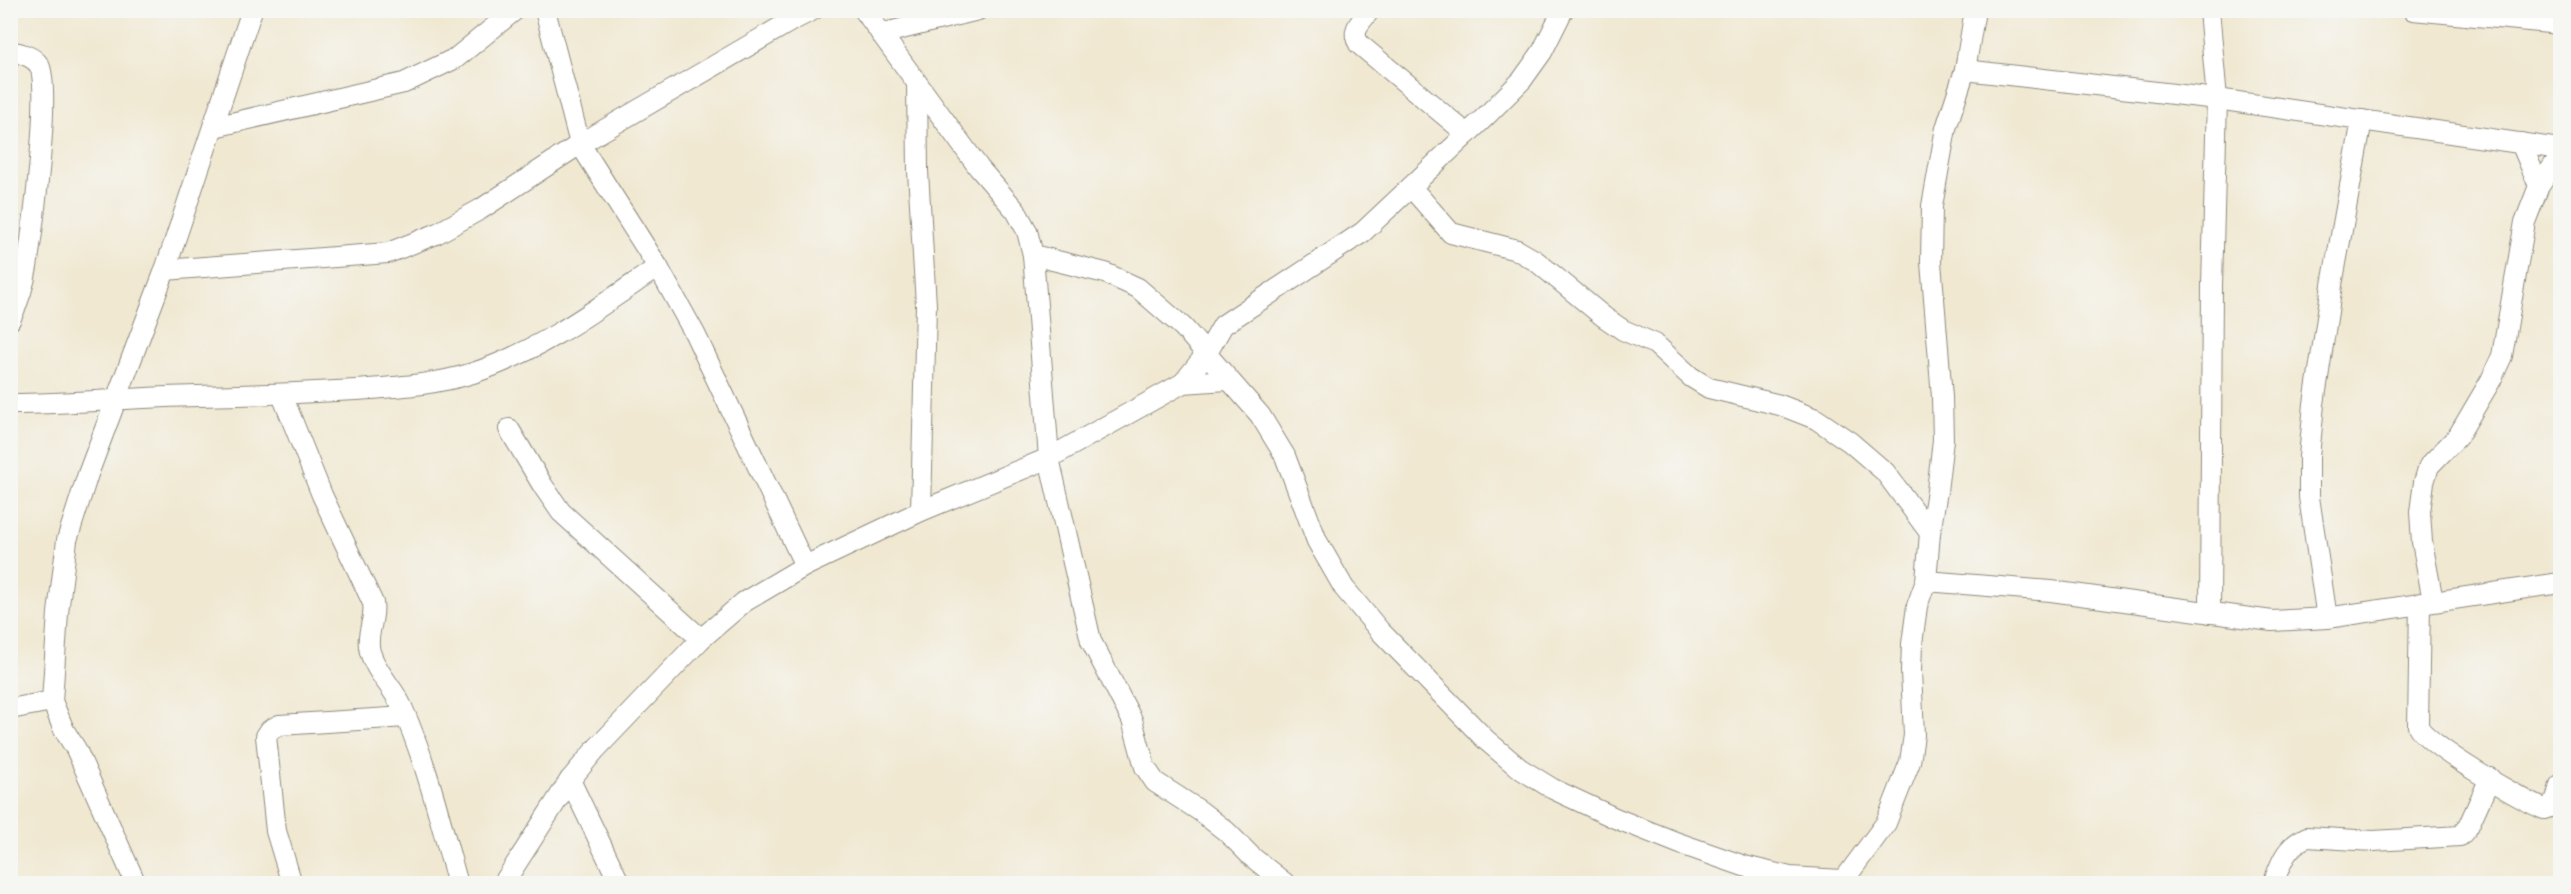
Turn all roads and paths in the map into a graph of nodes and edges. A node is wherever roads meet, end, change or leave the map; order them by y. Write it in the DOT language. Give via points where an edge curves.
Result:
graph roads {
  1 [pos="252,10"];
  2 [pos="515,10"];
  3 [pos="545,10"];
  4 [pos="813,10"];
  5 [pos="864,10"];
  6 [pos="978,10"];
  7 [pos="1370,10"];
  8 [pos="1563,10"];
  9 [pos="1976,10"];
  10 [pos="2209,10"];
  11 [pos="2413,10"];
  12 [pos="2560,24"];
  13 [pos="881,34"];
  14 [pos="10,51"];
  15 [pos="1965,70"];
  16 [pos="917,83"];
  17 [pos="2217,99"];
  18 [pos="2362,120"];
  19 [pos="214,127"];
  20 [pos="1467,134"];
  21 [pos="2521,143"];
  22 [pos="580,144"];
  23 [pos="2560,149"];
  24 [pos="2560,156"];
  25 [pos="2538,186"];
  26 [pos="1411,187"];
  27 [pos="1033,255"];
  28 [pos="658,267"];
  29 [pos="165,270"];
  30 [pos="10,320"];
  31 [pos="1223,325"];
  32 [pos="1183,327"];
  33 [pos="1207,353"];
  34 [pos="1227,380"];
  35 [pos="1183,382"];
  36 [pos="282,395"];
  37 [pos="118,398"];
  38 [pos="10,404"];
  39 [pos="509,429"];
  40 [pos="1049,458"];
  41 [pos="921,511"];
  42 [pos="1930,533"];
  43 [pos="805,566"];
  44 [pos="1926,581"];
  45 [pos="2560,583"];
  46 [pos="2427,602"];
  47 [pos="2210,614"];
  48 [pos="2327,618"];
  49 [pos="701,639"];
  50 [pos="51,701"];
  51 [pos="10,709"];
  52 [pos="406,717"];
  53 [pos="2490,778"];
  54 [pos="570,780"];
  55 [pos="2560,785"];
  56 [pos="1841,882"];
  57 [pos="136,884"];
  58 [pos="292,884"];
  59 [pos="458,884"];
  60 [pos="503,884"];
  61 [pos="620,884"];
  62 [pos="1286,884"];
  63 [pos="2272,884"];
  1 -- 19 [label="street"];
  2 -- 19 [label="street" via="456,58 404,83"];
  3 -- 22 [label="street"];
  4 -- 22 [label="street"];
  5 -- 13 [label="street"];
  6 -- 13 [label="street"];
  7 -- 20 [label="street" via="1355,29 1359,44"];
  8 -- 20 [label="street" via="1542,52 1522,80"];
  9 -- 15 [label="street"];
  10 -- 17 [label="street"];
  11 -- 12 [label="street"];
  13 -- 16 [label="street"];
  14 -- 30 [label="street" via="38,64 44,110 27,268 20,300"];
  15 -- 17 [label="street"];
  15 -- 42 [label="street" via="1946,128 1932,206 1931,262 1942,440"];
  16 -- 27 [label="street" via="1016,211 1027,231"];
  16 -- 41 [label="street" via="926,305"];
  17 -- 18 [label="street"];
  17 -- 47 [label="street"];
  18 -- 21 [label="street"];
  18 -- 48 [label="street" via="2313,404 2309,457 2309,497"];
  19 -- 29 [label="street"];
  20 -- 26 [label="street"];
  21 -- 23 [label="street"];
  21 -- 25 [label="street"];
  22 -- 28 [label="street"];
  22 -- 29 [label="street" via="481,209 436,234 388,252"];
  24 -- 25 [label="street"];
  25 -- 46 [label="street" via="2525,222 2502,356 2458,436 2429,466 2424,482 2420,512"];
  26 -- 31 [label="street" via="1363,232"];
  26 -- 42 [label="street" via="1451,233 1517,250 1536,261 1604,317 1655,344 1709,388 1780,405 1816,419 1842,436 1885,472"];
  27 -- 32 [label="street" via="1105,273 1138,288"];
  27 -- 40 [label="street"];
  28 -- 36 [label="street" via="524,353 474,373 435,383"];
  28 -- 43 [label="street"];
  29 -- 37 [label="street"];
  31 -- 32 [label="street"];
  31 -- 33 [label="street"];
  32 -- 33 [label="street"];
  33 -- 34 [label="street"];
  33 -- 35 [label="street"];
  34 -- 35 [label="street"];
  34 -- 56 [label="street" via="1260,415 1285,456 1317,541 1344,588 1380,631 1486,740 1519,768 1615,818 1689,847 1790,877"];
  35 -- 40 [label="street"];
  36 -- 37 [label="street"];
  36 -- 52 [label="street" via="322,495 373,603 375,614 368,635 370,652"];
  37 -- 38 [label="street"];
  37 -- 50 [label="street" via="67,540"];
  39 -- 49 [label="street" via="561,512"];
  40 -- 41 [label="street"];
  40 -- 62 [label="street" via="1091,641 1132,720 1145,767 1155,782 1227,832"];
  41 -- 43 [label="street"];
  42 -- 44 [label="street"];
  43 -- 49 [label="street" via="744,602"];
  44 -- 47 [label="street" via="2051,591"];
  44 -- 56 [label="street" via="1917,606 1912,644 1914,735 1910,762 1886,823"];
  45 -- 46 [label="street"];
  46 -- 48 [label="street"];
  46 -- 53 [label="street" via="2420,732"];
  47 -- 48 [label="street" via="2272,621"];
  49 -- 54 [label="street"];
  50 -- 51 [label="street"];
  50 -- 57 [label="street"];
  52 -- 58 [label="street" via="279,725 270,730 267,736 276,831"];
  52 -- 59 [label="street"];
  53 -- 55 [label="street" via="2544,809 2551,807"];
  53 -- 63 [label="street" via="2468,828 2460,836 2373,841 2307,837 2285,853"];
  54 -- 60 [label="street"];
  54 -- 61 [label="street"];
}
